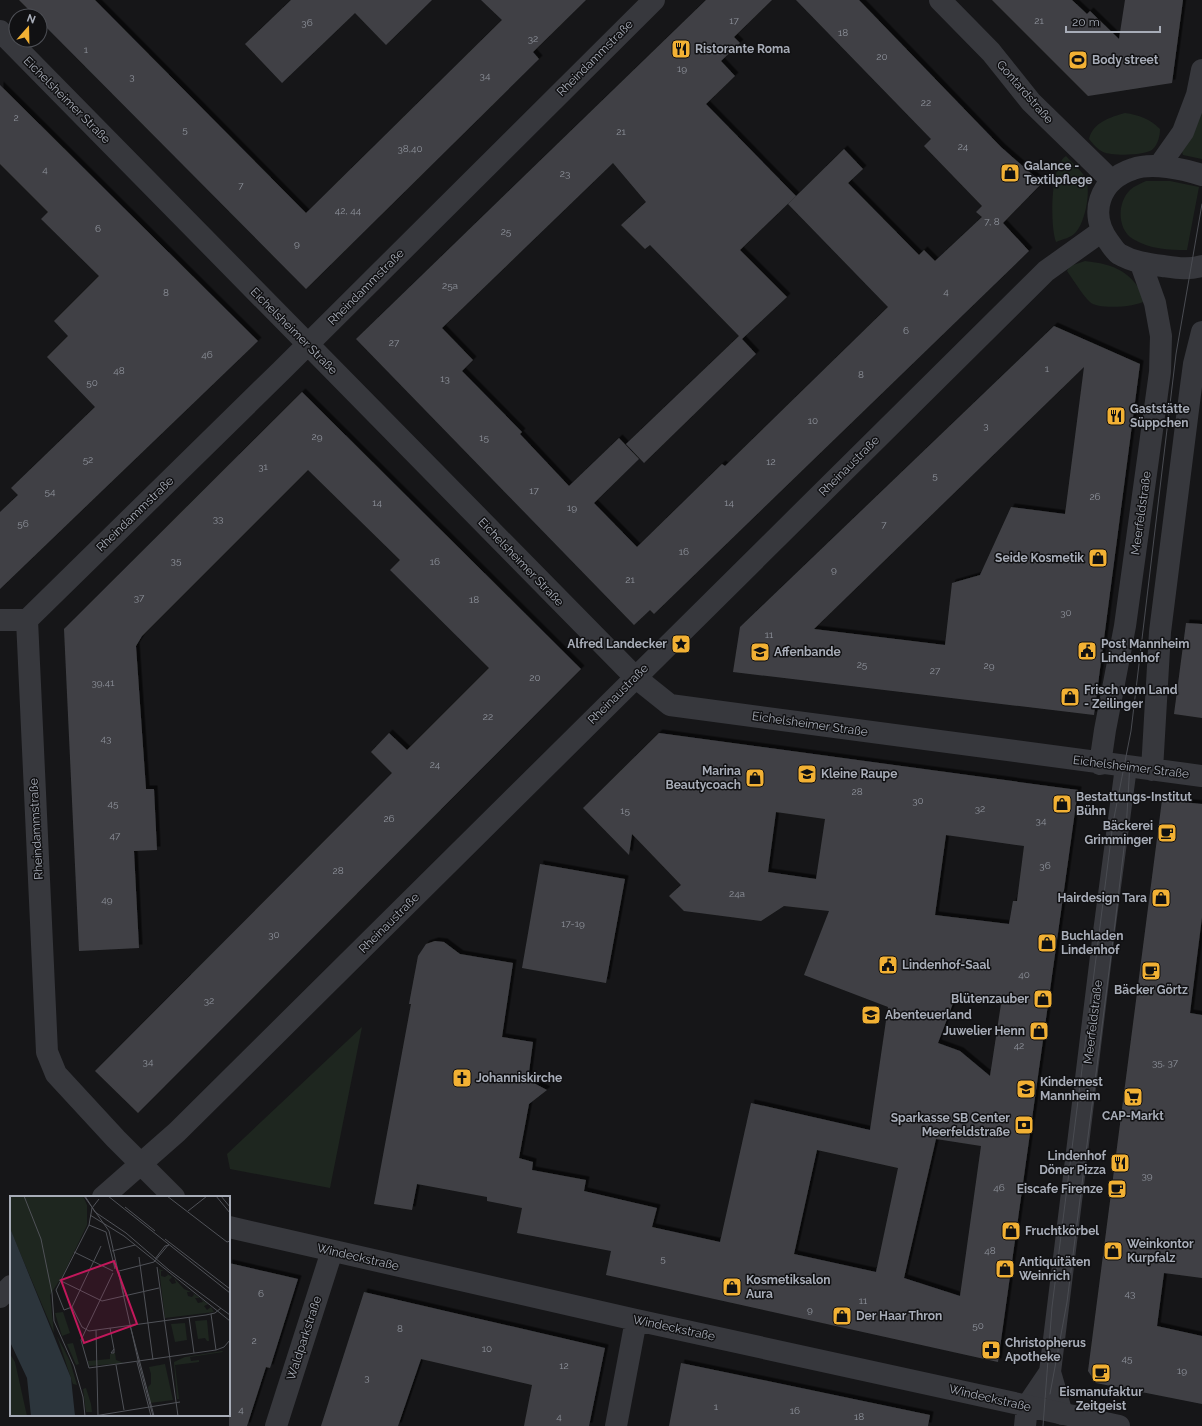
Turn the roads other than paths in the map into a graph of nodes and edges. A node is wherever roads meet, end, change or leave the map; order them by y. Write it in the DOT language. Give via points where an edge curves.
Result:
graph roads {
  1 [pos="654,0"];
  2 [pos="940,0"];
  3 [pos="0,31"];
  4 [pos="1202,70"];
  5 [pos="1159,166"];
  6 [pos="1202,175"];
  7 [pos="1112,181"];
  8 [pos="1102,231"];
  9 [pos="1141,264"];
  10 [pos="1202,266"];
  11 [pos="1202,332"];
  12 [pos="308,345"];
  13 [pos="0,620"];
  14 [pos="27,620"];
  15 [pos="635,677"];
  16 [pos="1100,764"];
  17 [pos="1126,767"];
  18 [pos="1152,770"];
  19 [pos="1202,776"];
  20 [pos="140,1164"];
  21 [pos="104,1196"];
  22 [pos="173,1196"];
  23 [pos="230,1227"];
  24 [pos="332,1251"];
  25 [pos="10,1287"];
  26 [pos="0,1297"];
  27 [pos="636,1320"];
  28 [pos="1050,1372"];
  29 [pos="1026,1416"];
  30 [pos="1061,1420"];
  31 [pos="276,1426"];
  32 [pos="616,1426"];
  33 [pos="1119,1426"];
  1 -- 12 [label="street, Rheindammstraße"];
  2 -- 7 [label="street, Gontardstraße" via="991,52 1030,102"];
  3 -- 12 [label="street, Eichelsheimer Straße"];
  4 -- 5 [label="street" via="1198,95 1183,132"];
  5 -- 6 [label="street" via="1184,169"];
  5 -- 7 [label="street" via="1133,168"];
  7 -- 8 [label="street" via="1101,197 1097,212"];
  8 -- 9 [label="street" via="1118,253"];
  8 -- 15 [label="street, Rheinaustraße" via="1046,271"];
  9 -- 10 [label="street" via="1190,270"];
  9 -- 16 [label="street, Meerfeldstraße" via="1156,309 1161,336 1160,372 1125,626"];
  11 -- 18 [label="street" via="1194,364 1160,632"];
  12 -- 14 [label="street, Rheindammstraße"];
  12 -- 15 [label="street, Eichelsheimer Straße"];
  13 -- 14 [label="street"];
  14 -- 20 [label="street, Rheindammstraße" via="47,1052 56,1074"];
  15 -- 16 [label="street, Eichelsheimer Straße" via="670,706"];
  15 -- 20 [label="street, Rheinaustraße" via="177,1132"];
  16 -- 17 [label="street, Eichelsheimer Straße"];
  17 -- 18 [label="street, Eichelsheimer Straße"];
  17 -- 28 [label="street, Meerfeldstraße"];
  18 -- 19 [label="street, Eichelsheimer Straße"];
  20 -- 21 [label="street, Rheinaustraße"];
  20 -- 22 [label="street"];
  23 -- 24 [label="street, Windeckstraße"];
  24 -- 27 [label="street, Windeckstraße"];
  24 -- 31 [label="street, Waldparkstraße"];
  25 -- 26 [label="street"];
  27 -- 29 [label="street, Windeckstraße"];
  27 -- 32 [label="street"];
  28 -- 29 [label="street, Meerfeldstraße"];
  28 -- 30 [label="street, Meerfeldstraße"];
  29 -- 30 [label="street, Windeckstraße"];
  30 -- 33 [label="street, Windeckstraße"];
}
